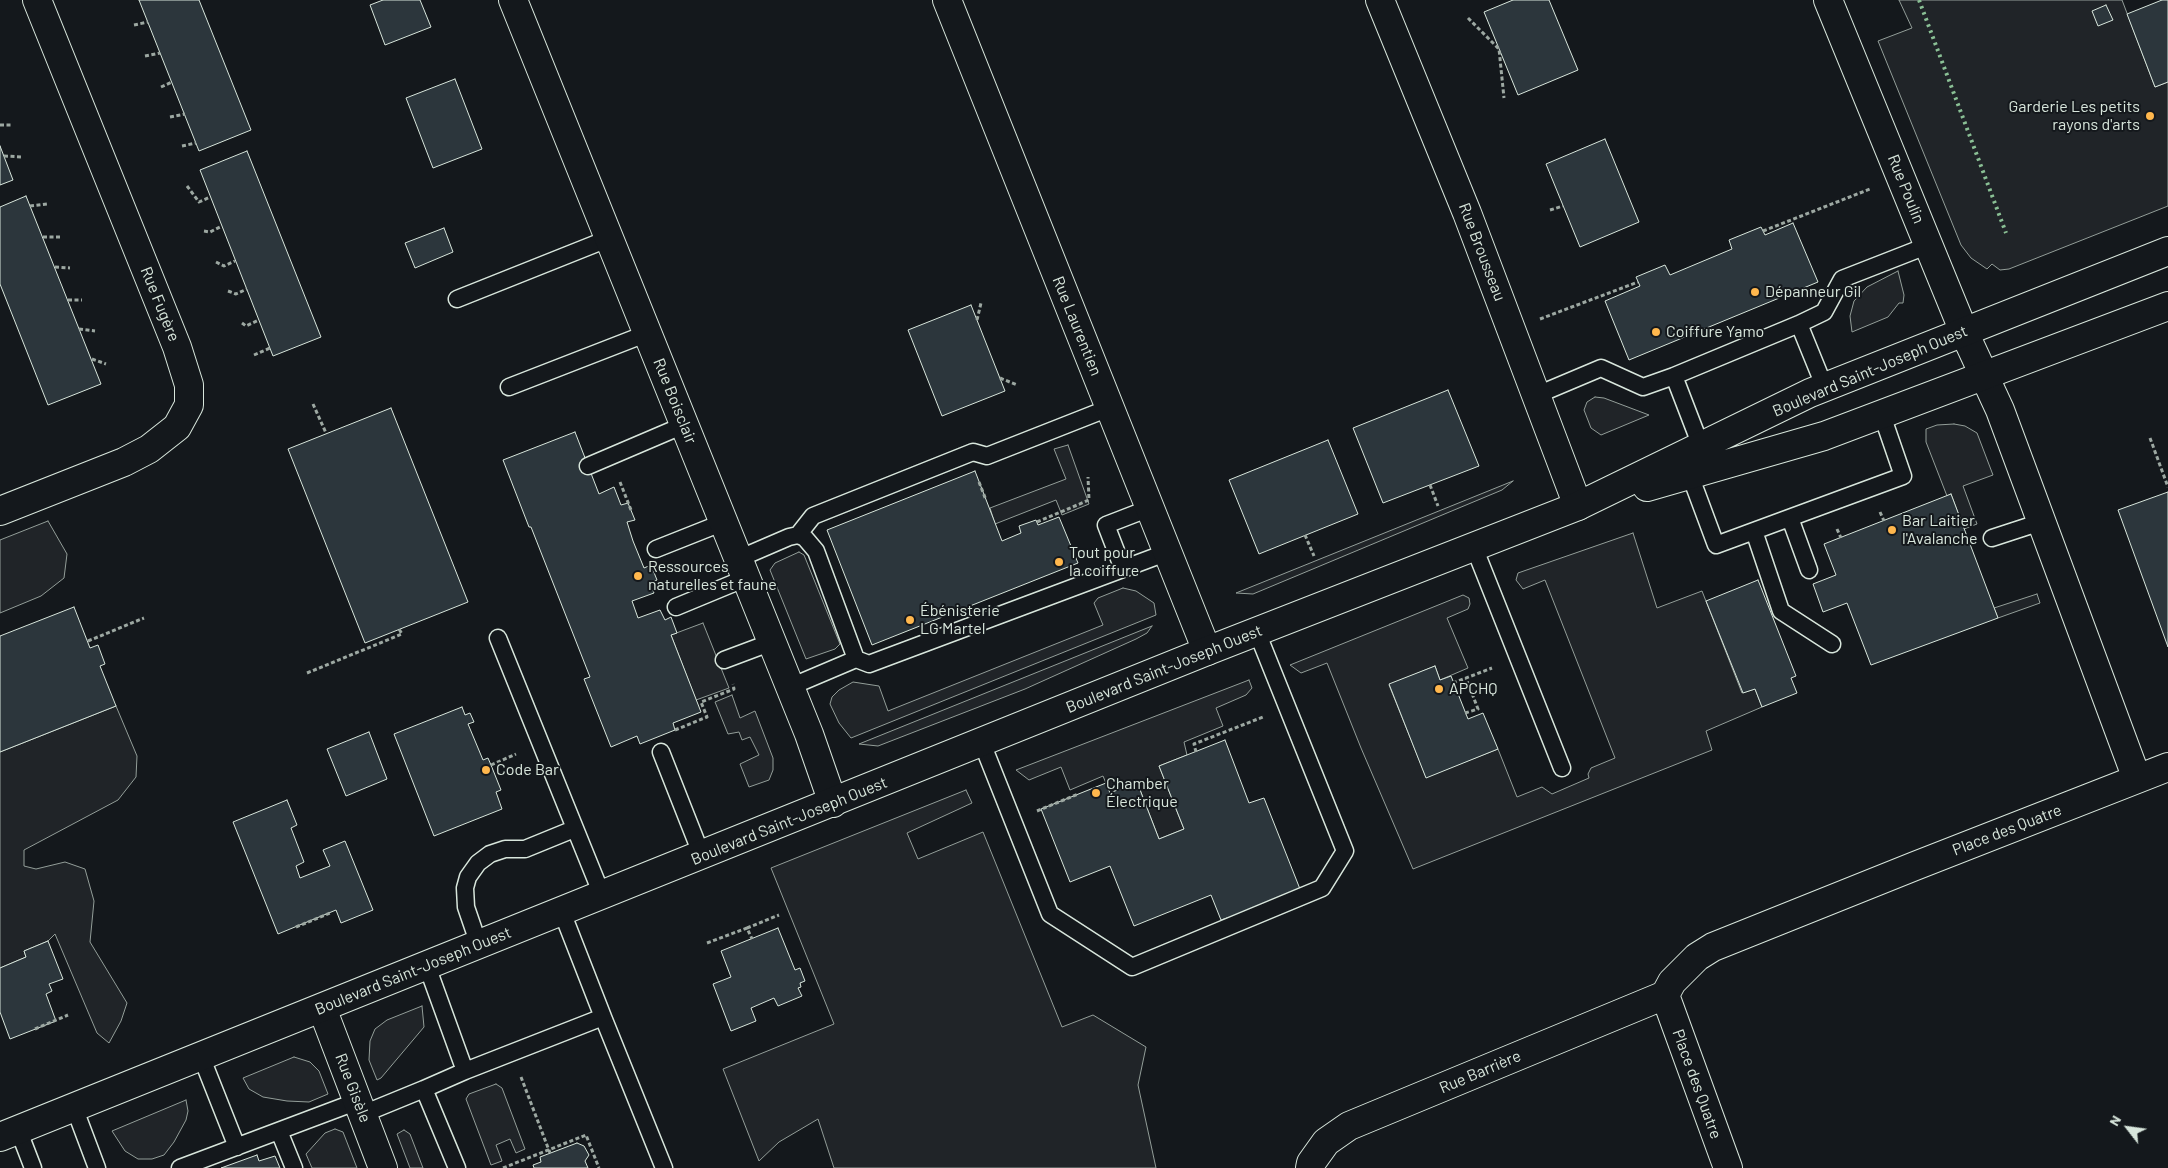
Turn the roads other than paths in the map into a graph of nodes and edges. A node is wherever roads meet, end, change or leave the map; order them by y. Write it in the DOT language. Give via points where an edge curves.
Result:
graph roads {
  1 [pos="37,0"];
  2 [pos="513,0"];
  3 [pos="946,0"];
  4 [pos="1380,0"];
  5 [pos="1828,0"];
  6 [pos="610,238"];
  7 [pos="1929,245"];
  8 [pos="2168,251"];
  9 [pos="457,300"];
  10 [pos="2168,306"];
  11 [pos="1799,324"];
  12 [pos="1964,332"];
  13 [pos="648,333"];
  14 [pos="1674,376"];
  15 [pos="1984,377"];
  16 [pos="509,387"];
  17 [pos="1825,388"];
  18 [pos="1537,395"];
  19 [pos="1109,408"];
  20 [pos="1882,415"];
  21 [pos="684,425"];
  22 [pos="1696,461"];
  23 [pos="588,466"];
  24 [pos="1578,506"];
  25 [pos="1150,508"];
  26 [pos="0,511"];
  27 [pos="1790,518"];
  28 [pos="724,522"];
  29 [pos="2041,522"];
  30 [pos="1754,531"];
  31 [pos="798,535"];
  32 [pos="1992,538"];
  33 [pos="1474,547"];
  34 [pos="656,549"];
  35 [pos="1168,552"];
  36 [pos="742,569"];
  37 [pos="1123,569"];
  38 [pos="1810,570"];
  39 [pos="676,607"];
  40 [pos="1258,632"];
  41 [pos="498,638"];
  42 [pos="772,642"];
  43 [pos="1832,644"];
  44 [pos="1207,651"];
  45 [pos="856,659"];
  46 [pos="724,660"];
  47 [pos="790,687"];
  48 [pos="982,743"];
  49 [pos="661,752"];
  50 [pos="2168,767"];
  51 [pos="1562,768"];
  52 [pos="2136,779"];
  53 [pos="834,803"];
  54 [pos="574,829"];
  55 [pos="702,856"];
  56 [pos="602,895"];
  57 [pos="562,912"];
  58 [pos="479,945"];
  59 [pos="427,966"];
  60 [pos="1665,995"];
  61 [pos="322,1008"];
  62 [pos="603,1017"];
  63 [pos="201,1056"];
  64 [pos="465,1071"];
  65 [pos="424,1089"];
  66 [pos="74,1107"];
  67 [pos="360,1108"];
  68 [pos="279,1131"];
  69 [pos="9,1133"];
  70 [pos="237,1146"];
  71 [pos="33,1168"];
  72 [pos="97,1168"];
  73 [pos="180,1168"];
  74 [pos="294,1168"];
  75 [pos="383,1168"];
  76 [pos="457,1168"];
  77 [pos="664,1168"];
  78 [pos="1310,1168"];
  79 [pos="1728,1168"];
  1 -- 26 [label="street, Rue Fugère" via="177,346 189,385 189,405 177,428 148,449 124,462"];
  2 -- 6 [label="street, Rue Boisclair"];
  3 -- 19 [label="street, Rue Laurentien"];
  4 -- 18 [label="street, Rue Brousseau"];
  5 -- 7 [label="street, Rue Poulin"];
  6 -- 9 [label="lane"];
  6 -- 13 [label="street, Rue Boisclair"];
  7 -- 11 [label="lane" via="1842,279 1824,312"];
  7 -- 12 [label="street, Rue Poulin"];
  8 -- 12 [label="street, Boulevard Saint-Joseph Ouest"];
  10 -- 15 [label="street, Boulevard Saint-Joseph Ouest"];
  11 -- 14 [label="lane"];
  11 -- 17 [label="lane"];
  12 -- 15 [label="street, Rue Poulin"];
  12 -- 17 [label="street, Boulevard Saint-Joseph Ouest"];
  13 -- 16 [label="lane"];
  13 -- 21 [label="street, Rue Boisclair"];
  14 -- 18 [label="lane" via="1643,387 1601,368"];
  14 -- 22 [label="lane"];
  15 -- 20 [label="street, Boulevard Saint-Joseph Ouest"];
  15 -- 29 [label="street" via="2000,410"];
  17 -- 22 [label="street, Boulevard Saint-Joseph Ouest"];
  18 -- 24 [label="street, Rue Brousseau"];
  19 -- 25 [label="street, Rue Laurentien"];
  19 -- 31 [label="lane" via="987,456 973,452 813,516"];
  20 -- 22 [label="street, Boulevard Saint-Joseph Ouest" via="1824,436"];
  20 -- 27 [label="lane" via="1904,476"];
  21 -- 23 [label="lane"];
  21 -- 28 [label="street, Rue Boisclair"];
  22 -- 24 [label="street, Boulevard Saint-Joseph Ouest"];
  22 -- 30 [label="lane" via="1716,546"];
  24 -- 33 [label="street, Boulevard Saint-Joseph Ouest"];
  25 -- 35 [label="street, Rue Laurentien"];
  25 -- 37 [label="lane" via="1106,525"];
  27 -- 30 [label="lane"];
  27 -- 38 [label="lane"];
  28 -- 34 [label="lane"];
  28 -- 36 [label="street, Rue Boisclair"];
  29 -- 32 [label="lane"];
  29 -- 52 [label="street"];
  30 -- 43 [label="lane" via="1781,611"];
  31 -- 36 [label="lane" via="789,537"];
  31 -- 45 [label="lane" via="815,549"];
  33 -- 40 [label="street, Boulevard Saint-Joseph Ouest"];
  33 -- 51 [label="lane"];
  35 -- 37 [label="lane"];
  35 -- 44 [label="street, Rue Laurentien"];
  36 -- 39 [label="lane"];
  36 -- 42 [label="street, Rue Boisclair"];
  37 -- 45 [label="lane" via="869,664"];
  40 -- 44 [label="street, Boulevard Saint-Joseph Ouest"];
  40 -- 48 [label="lane" via="1345,851 1322,888 1132,967 1050,914"];
  41 -- 54 [label="lane"];
  42 -- 46 [label="lane"];
  42 -- 47 [label="street, Rue Boisclair"];
  44 -- 48 [label="street, Boulevard Saint-Joseph Ouest"];
  45 -- 47 [label="lane"];
  47 -- 53 [label="street, Rue Boisclair"];
  48 -- 53 [label="street, Boulevard Saint-Joseph Ouest"];
  49 -- 55 [label="lane"];
  50 -- 52 [label="street, Place des Quatre"];
  52 -- 60 [label="street, Place des Quatre" via="1713,948 1684,970"];
  53 -- 55 [label="street, Boulevard Saint-Joseph Ouest"];
  54 -- 56 [label="lane"];
  54 -- 58 [label="lane" via="525,849 505,849 490,854 478,863 465,888 466,907"];
  55 -- 56 [label="street, Boulevard Saint-Joseph Ouest"];
  56 -- 57 [label="street, Boulevard Saint-Joseph Ouest"];
  57 -- 58 [label="street, Boulevard Saint-Joseph Ouest"];
  57 -- 62 [label="lane"];
  58 -- 59 [label="street, Boulevard Saint-Joseph Ouest"];
  59 -- 61 [label="street, Boulevard Saint-Joseph Ouest"];
  59 -- 64 [label="lane"];
  60 -- 78 [label="street, Rue Barrière" via="1349,1126 1326,1142"];
  60 -- 79 [label="street, Place des Quatre"];
  61 -- 63 [label="street, Boulevard Saint-Joseph Ouest"];
  61 -- 67 [label="street, Rue Gisèle"];
  62 -- 64 [label="lane"];
  62 -- 77 [label="lane"];
  63 -- 66 [label="street, Boulevard Saint-Joseph Ouest"];
  63 -- 70 [label="lane"];
  64 -- 65 [label="lane"];
  65 -- 67 [label="lane"];
  65 -- 76 [label="lane"];
  66 -- 69 [label="street, Boulevard Saint-Joseph Ouest"];
  66 -- 72 [label="lane"];
  67 -- 68 [label="lane"];
  67 -- 75 [label="street, Rue Gisèle"];
  68 -- 70 [label="lane"];
  68 -- 74 [label="lane"];
  69 -- 71 [label="lane"];
  70 -- 73 [label="lane"];
}
